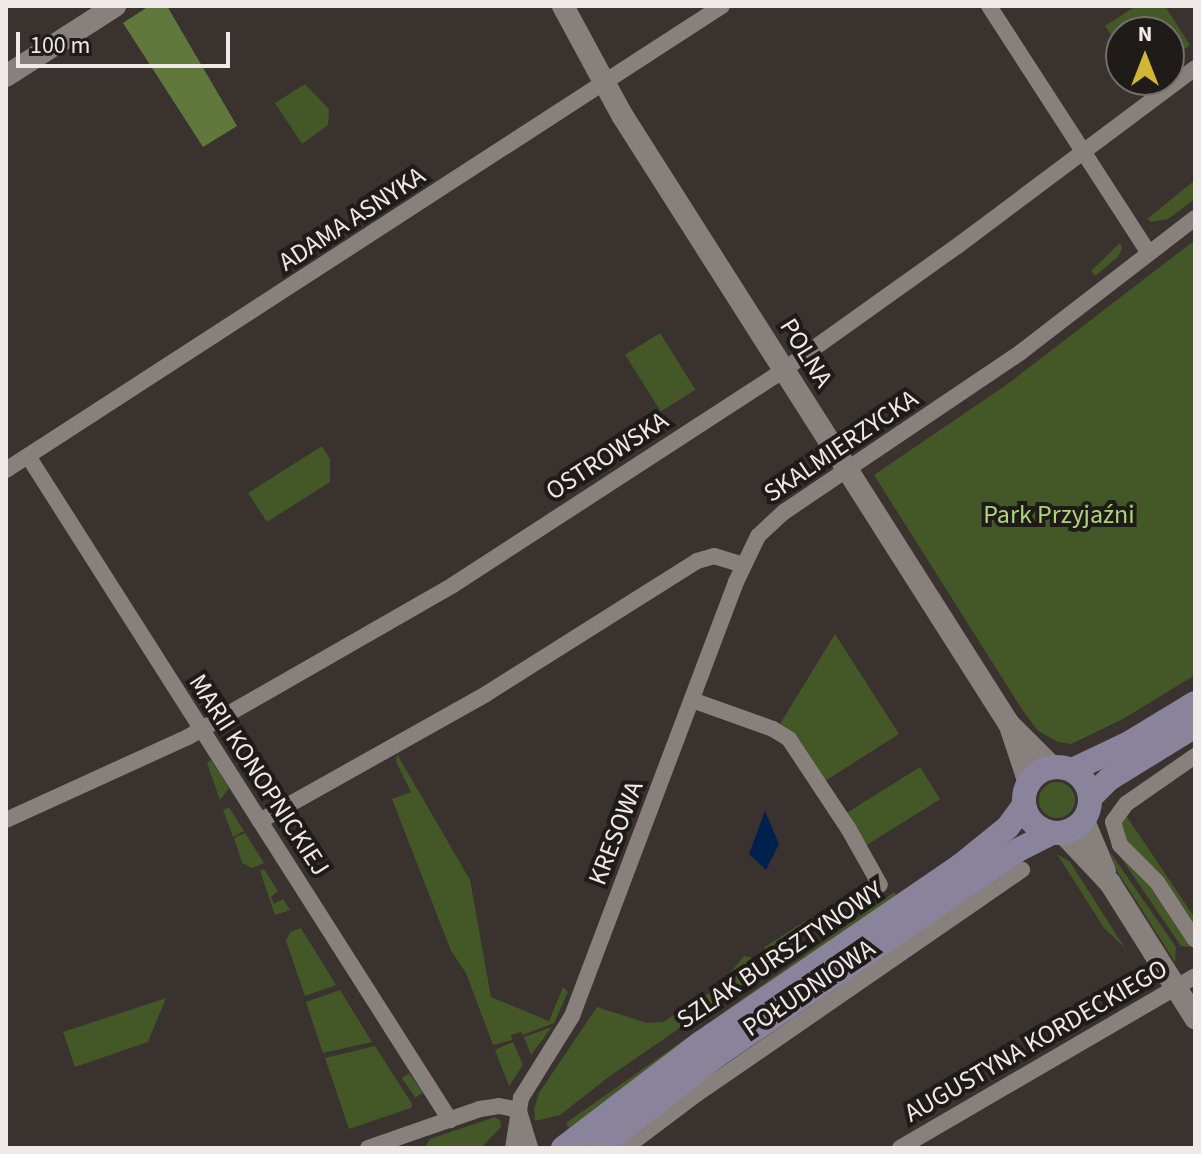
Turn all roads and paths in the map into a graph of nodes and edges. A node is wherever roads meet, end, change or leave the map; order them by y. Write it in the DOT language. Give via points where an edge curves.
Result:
graph roads {
  1 [pos="115,6"];
  2 [pos="563,6"];
  3 [pos="722,6"];
  4 [pos="989,6"];
  5 [pos="1195,68"];
  6 [pos="6,76"];
  7 [pos="604,84"];
  8 [pos="1083,152"];
  9 [pos="1195,218"];
  10 [pos="1149,253"];
  11 [pos="783,369"];
  12 [pos="28,456"];
  13 [pos="6,470"];
  14 [pos="848,470"];
  15 [pos="743,565"];
  16 [pos="692,700"];
  17 [pos="1195,703"];
  18 [pos="1009,724"];
  19 [pos="1195,726"];
  20 [pos="201,730"];
  21 [pos="1195,756"];
  22 [pos="1062,769"];
  23 [pos="1026,794"];
  24 [pos="1087,809"];
  25 [pos="6,820"];
  26 [pos="260,821"];
  27 [pos="1057,833"];
  28 [pos="1022,870"];
  29 [pos="1110,883"];
  30 [pos="880,885"];
  31 [pos="1195,940"];
  32 [pos="1185,982"];
  33 [pos="1195,1018"];
  34 [pos="519,1110"];
  35 [pos="450,1120"];
  36 [pos="368,1148"];
  37 [pos="513,1148"];
  38 [pos="530,1148"];
  39 [pos="563,1148"];
  40 [pos="598,1148"];
  41 [pos="625,1148"];
  42 [pos="900,1148"];
  1 -- 6 [label="street"];
  2 -- 7 [label="street, POLNA"];
  3 -- 7 [label="street, ADAMA ASNYKA"];
  4 -- 8 [label="street"];
  5 -- 8 [label="street, OSTROWSKA"];
  7 -- 11 [label="street, POLNA"];
  7 -- 12 [label="street, ADAMA ASNYKA"];
  8 -- 10 [label="street"];
  8 -- 11 [label="street, OSTROWSKA"];
  9 -- 10 [label="street, SKALMIERZYCKA"];
  10 -- 14 [label="street, SKALMIERZYCKA" via="982,380"];
  11 -- 14 [label="street, POLNA"];
  11 -- 20 [label="street, OSTROWSKA" via="446,589"];
  12 -- 13 [label="street, ADAMA ASNYKA"];
  12 -- 20 [label="street, MARII KONOPNICKIEJ"];
  14 -- 15 [label="street, SKALMIERZYCKA" via="773,519"];
  14 -- 18 [label="street, POLNA"];
  15 -- 16 [label="street, KRESOWA"];
  15 -- 26 [label="street" via="703,558 486,694"];
  16 -- 30 [label="street" via="789,739"];
  16 -- 34 [label="street, KRESOWA" via="572,1016 525,1088"];
  17 -- 22 [label="main road" via="1129,743"];
  18 -- 22 [label="street, POLNA"];
  18 -- 23 [label="street, POLNA"];
  19 -- 24 [label="main road" via="1109,779"];
  20 -- 25 [label="street, OSTROWSKA"];
  20 -- 26 [label="street, MARII KONOPNICKIEJ"];
  21 -- 31 [label="street" via="1126,804 1113,822 1120,845 1157,882"];
  22 -- 23 [label="main road" via="1042,770"];
  22 -- 24 [label="main road" via="1085,781"];
  23 -- 27 [label="main road" via="1033,823"];
  23 -- 39 [label="main road, SZLAK BURSZTYNOWY" via="1008,827 961,865 701,1043"];
  24 -- 27 [label="main road"];
  24 -- 29 [label="street"];
  26 -- 35 [label="street, MARII KONOPNICKIEJ"];
  27 -- 29 [label="street"];
  27 -- 40 [label="main road, SZLAK BURSZTYNOWY" via="1018,850 716,1056"];
  28 -- 41 [label="street, POŁUDNIOWA"];
  29 -- 32 [label="street"];
  32 -- 33 [label="street"];
  32 -- 42 [label="street, AUGUSTYNA KORDECKIEGO"];
  34 -- 35 [label="street" via="490,1107"];
  34 -- 37 [label="street, KRESOWA"];
  34 -- 38 [label="street"];
  35 -- 36 [label="street"];
}
